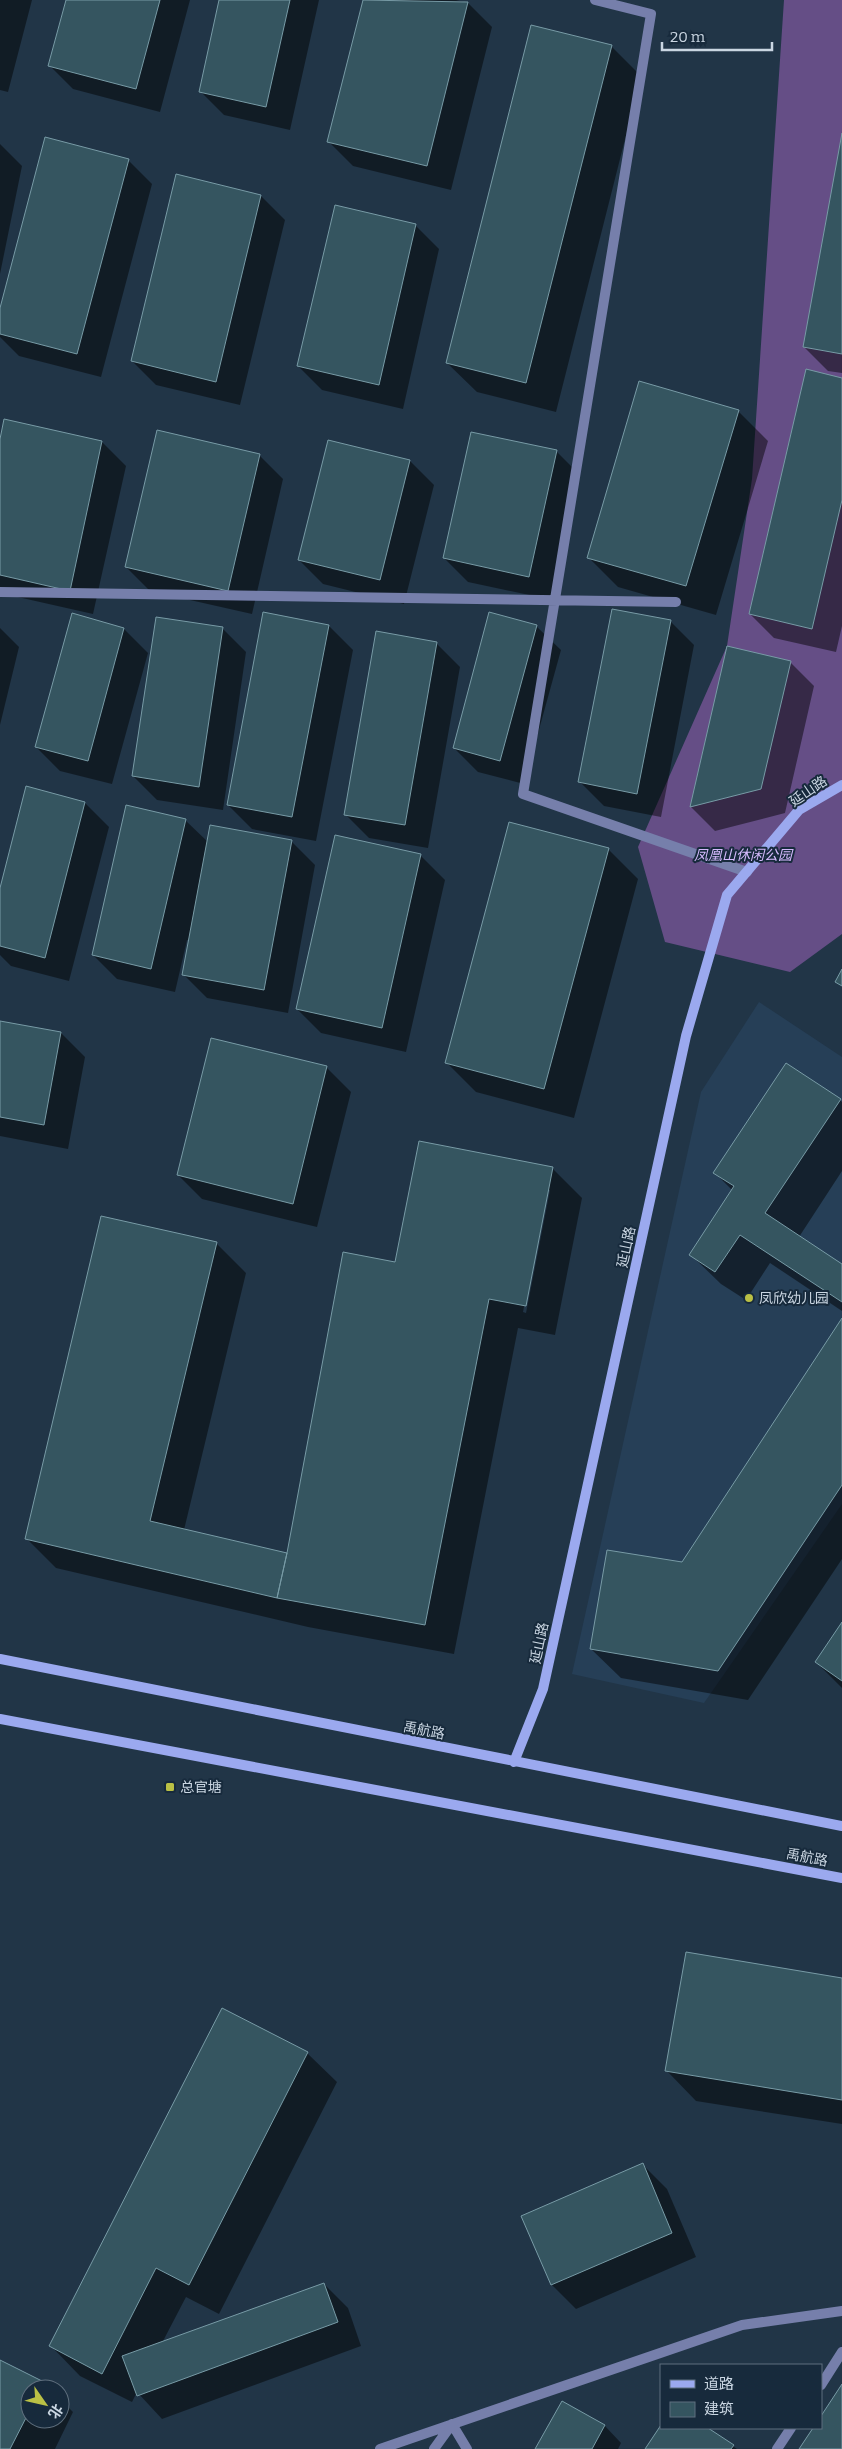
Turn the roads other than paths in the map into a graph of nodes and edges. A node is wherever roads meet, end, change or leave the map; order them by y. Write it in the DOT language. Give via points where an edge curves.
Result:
graph roads {
  1 [pos="594,0"];
  2 [pos="0,592"];
  3 [pos="555,600"];
  4 [pos="676,602"];
  5 [pos="842,785"];
  6 [pos="747,872"];
  7 [pos="0,1659"];
  8 [pos="0,1719"];
  9 [pos="514,1762"];
  10 [pos="842,1826"];
  11 [pos="842,1878"];
  12 [pos="842,2311"];
  13 [pos="842,2352"];
  14 [pos="822,2383"];
  15 [pos="452,2424"];
  16 [pos="790,2429"];
  17 [pos="380,2449"];
  18 [pos="434,2449"];
  19 [pos="467,2449"];
  20 [pos="777,2449"];
  1 -- 3 [label="street" via="652,14"];
  2 -- 3 [label="street"];
  3 -- 4 [label="street"];
  3 -- 6 [label="street" via="523,794"];
  5 -- 6 [label="main road, 延山路" via="799,810"];
  6 -- 9 [label="main road, 延山路" via="727,895 686,1036 543,1689"];
  7 -- 9 [label="main road, 禹航路"];
  8 -- 11 [label="main road, 禹航路"];
  9 -- 10 [label="main road, 禹航路"];
  12 -- 15 [label="street" via="742,2325"];
  13 -- 14 [label="street"];
  15 -- 17 [label="street"];
  15 -- 18 [label="street"];
  15 -- 19 [label="street"];
  16 -- 20 [label="street"];
}
